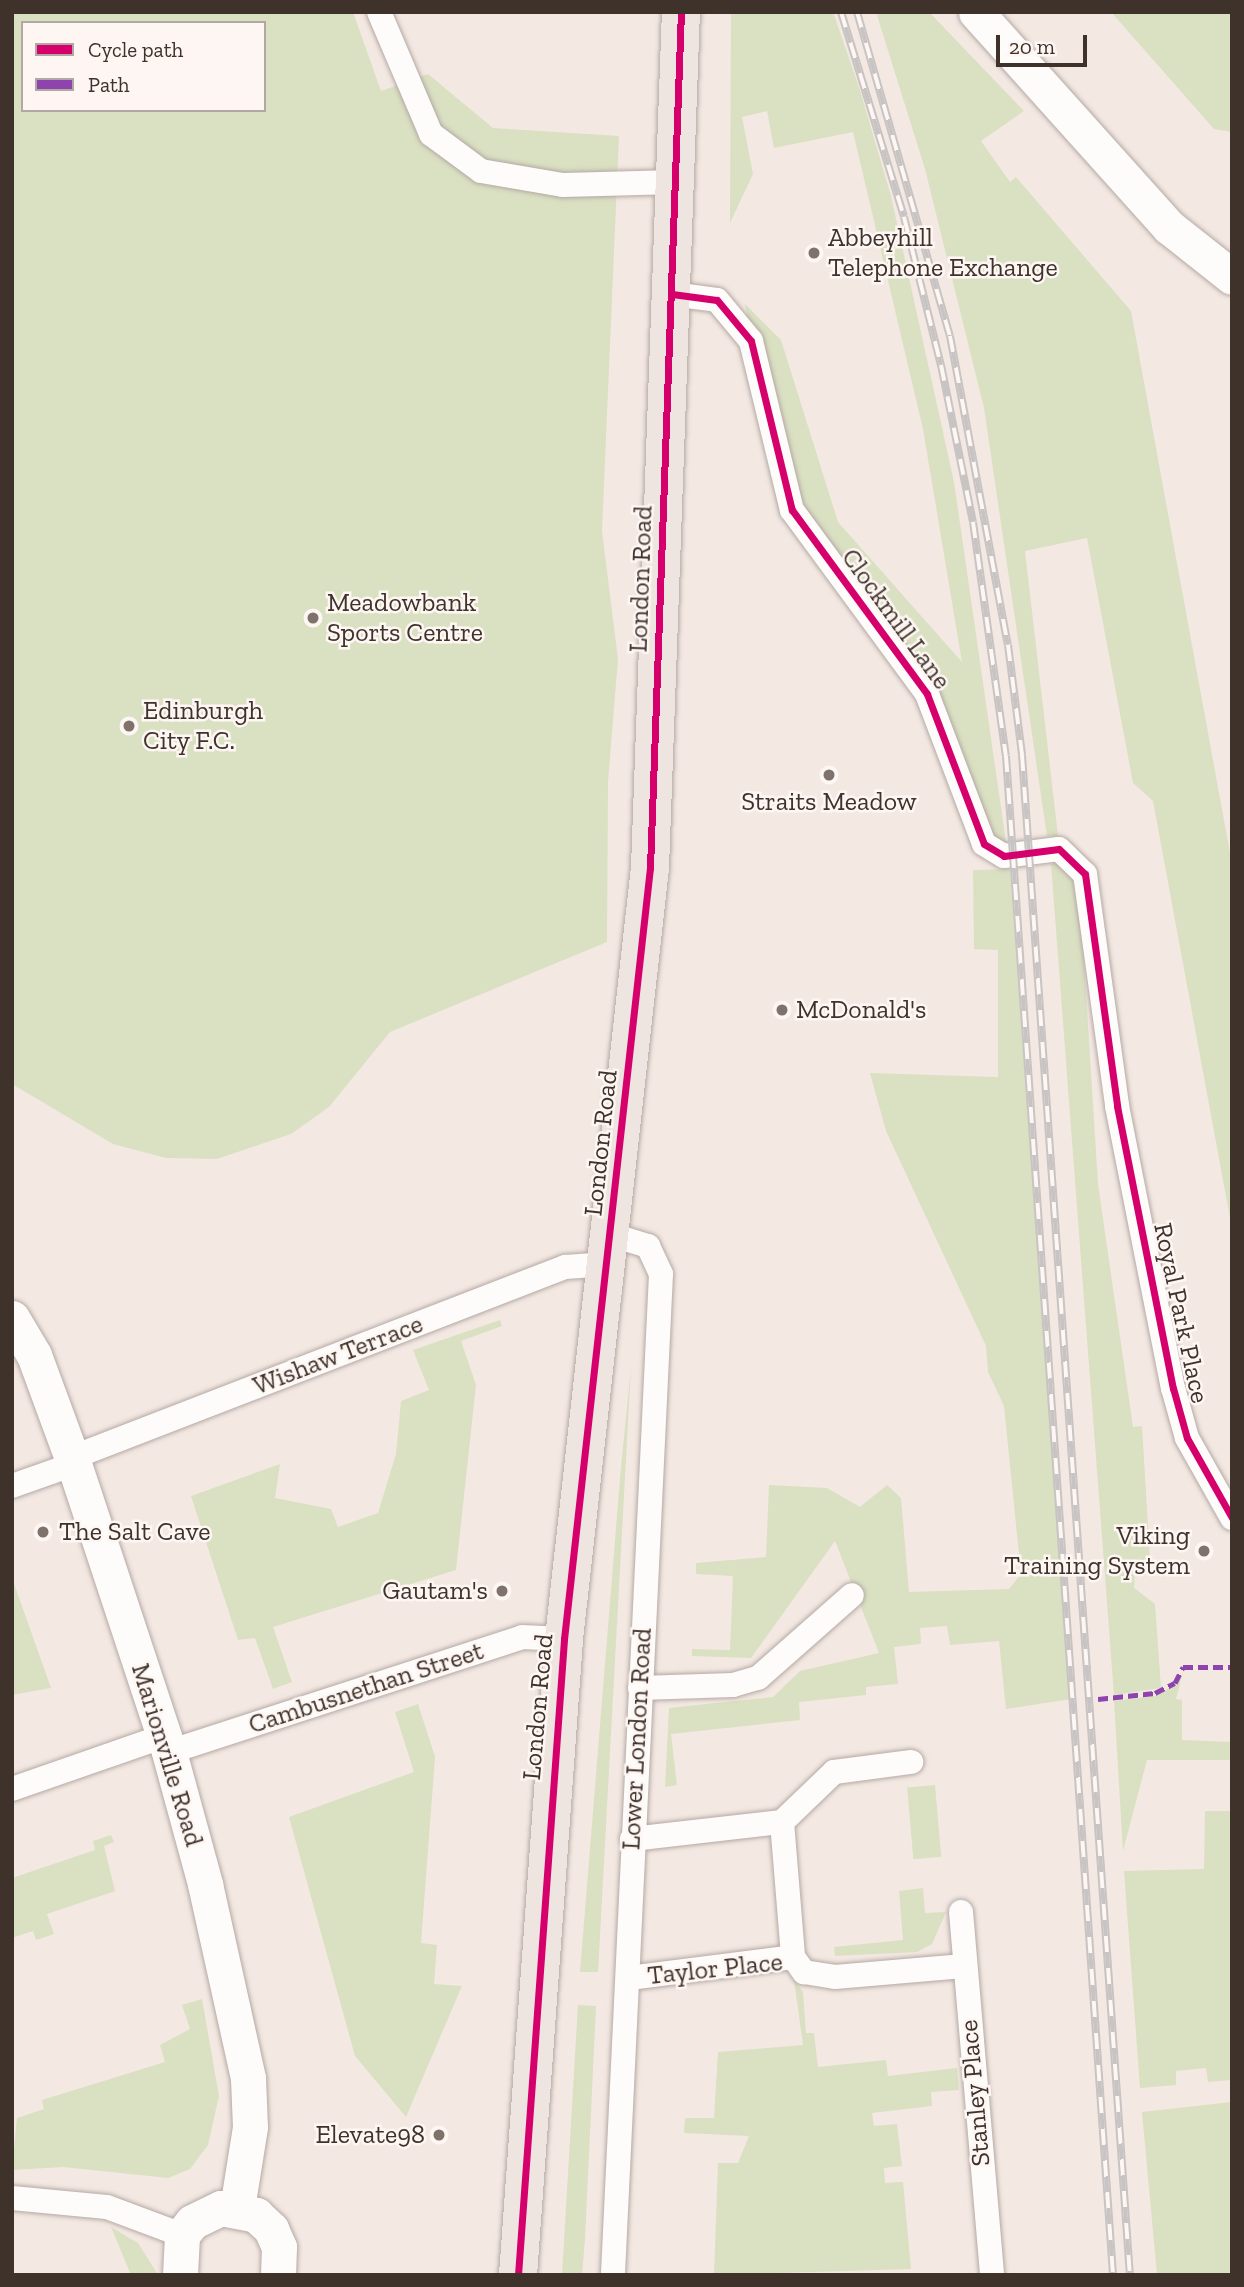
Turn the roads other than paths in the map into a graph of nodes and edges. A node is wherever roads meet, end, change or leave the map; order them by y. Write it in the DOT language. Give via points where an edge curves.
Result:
graph roads {
  1 [pos="379,12"];
  2 [pos="681,12"];
  3 [pos="976,12"];
  4 [pos="676,183"];
  5 [pos="1232,277"];
  6 [pos="672,294"];
  7 [pos="1117,1106"];
  8 [pos="610,1249"];
  9 [pos="12,1318"];
  10 [pos="73,1461"];
  11 [pos="12,1486"];
  12 [pos="1232,1518"];
  13 [pos="852,1595"];
  14 [pos="564,1639"];
  15 [pos="640,1688"];
  16 [pos="166,1744"];
  17 [pos="911,1762"];
  18 [pos="12,1789"];
  19 [pos="782,1822"];
  20 [pos="632,1839"];
  21 [pos="961,1912"];
  22 [pos="793,1957"];
  23 [pos="964,1966"];
  24 [pos="629,1978"];
  25 [pos="12,2198"];
  26 [pos="237,2208"];
  27 [pos="182,2235"];
  28 [pos="180,2275"];
  29 [pos="278,2275"];
  30 [pos="518,2275"];
  31 [pos="613,2275"];
  32 [pos="992,2275"];
  1 -- 4 [label="street" via="430,134 481,171 563,184"];
  2 -- 4 [label="main road, London Road"];
  3 -- 5 [label="street" via="1169,227"];
  4 -- 6 [label="main road, London Road"];
  6 -- 7 [label="street, Clockmill Lane" via="717,300 751,341 792,510 927,694 984,844 1007,856 1059,849 1082,867"];
  6 -- 8 [label="main road, London Road" via="649,881"];
  7 -- 12 [label="street, Royal Park Place" via="1173,1388 1188,1438"];
  8 -- 10 [label="street, Wishaw Terrace"];
  8 -- 14 [label="main road, London Road"];
  8 -- 15 [label="street, Lower London Road" via="648,1246 661,1274"];
  9 -- 10 [label="street, Marionville Road" via="34,1355"];
  10 -- 11 [label="street, Wishaw Terrace"];
  10 -- 16 [label="street, Marionville Road"];
  13 -- 15 [label="street" via="758,1678 733,1685"];
  14 -- 16 [label="street, Cambusnethan Street" via="522,1637"];
  14 -- 30 [label="main road, London Road"];
  15 -- 20 [label="street, Lower London Road"];
  16 -- 18 [label="street, Cambusnethan Street"];
  16 -- 26 [label="street, Marionville Road" via="248,2078 250,2127"];
  17 -- 19 [label="street" via="834,1772"];
  19 -- 20 [label="street"];
  19 -- 22 [label="street"];
  20 -- 24 [label="street, Lower London Road"];
  21 -- 23 [label="street, Stanley Place"];
  22 -- 23 [label="street, Taylor Place" via="816,1977"];
  22 -- 24 [label="street, Taylor Place"];
  23 -- 32 [label="street, Stanley Place"];
  24 -- 31 [label="street, Lower London Road"];
  25 -- 27 [label="street" via="107,2207"];
  26 -- 27 [label="street" via="206,2212"];
  26 -- 29 [label="street" via="271,2229 279,2247"];
  27 -- 28 [label="street"];
}
